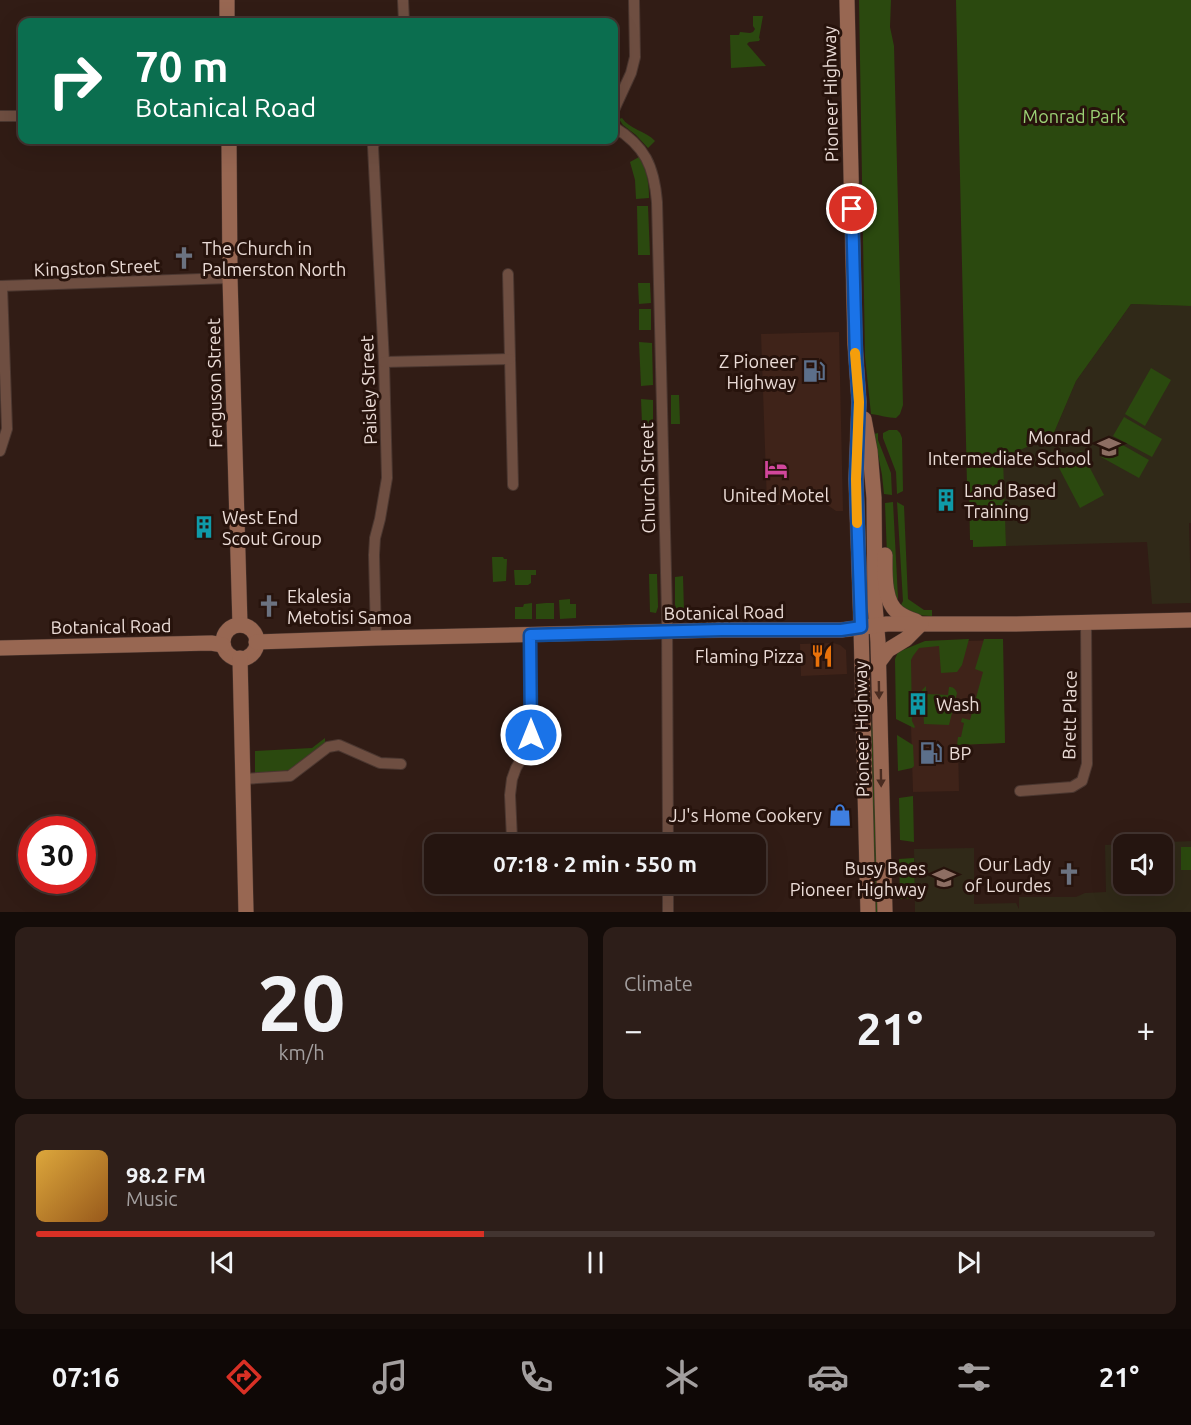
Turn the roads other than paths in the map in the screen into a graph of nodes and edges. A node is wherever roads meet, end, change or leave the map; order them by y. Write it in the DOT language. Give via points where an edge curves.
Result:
graph roads {
  1 [pos="227,0"];
  2 [pos="403,0"];
  3 [pos="634,0"];
  4 [pos="847,0"];
  5 [pos="227,18"];
  6 [pos="404,18"];
  7 [pos="618,102"];
  8 [pos="0,116"];
  9 [pos="18,116"];
  10 [pos="618,130"];
  11 [pos="229,144"];
  12 [pos="374,144"];
  13 [pos="508,274"];
  14 [pos="230,278"];
  15 [pos="1,286"];
  16 [pos="510,359"];
  17 [pos="384,362"];
  18 [pos="859,402"];
  19 [pos="0,451"];
  20 [pos="870,452"];
  21 [pos="513,485"];
  22 [pos="1191,620"];
  23 [pos="1086,622"];
  24 [pos="921,624"];
  25 [pos="240,625"];
  26 [pos="869,626"];
  27 [pos="667,632"];
  28 [pos="530,635"];
  29 [pos="376,638"];
  30 [pos="256,642"];
  31 [pos="223,645"];
  32 [pos="0,648"];
  33 [pos="240,658"];
  34 [pos="879,662"];
  35 [pos="402,764"];
  36 [pos="243,778"];
  37 [pos="1020,791"];
  38 [pos="512,834"];
  39 [pos="668,834"];
  40 [pos="668,894"];
  41 [pos="246,912"];
  42 [pos="668,912"];
  43 [pos="868,912"];
  44 [pos="885,912"];
  1 -- 5 [label="main road"];
  2 -- 6 [label="street"];
  3 -- 7 [label="street" via="636,57"];
  4 -- 18 [label="main road, Pioneer Highway"];
  8 -- 9 [label="street"];
  10 -- 27 [label="street, Church Street" via="645,154 656,188"];
  11 -- 14 [label="main road, Ferguson Street"];
  12 -- 17 [label="street, Paisley Street"];
  13 -- 16 [label="street"];
  14 -- 15 [label="street, Kingston Street"];
  14 -- 25 [label="main road, Ferguson Street"];
  15 -- 19 [label="street" via="7,429"];
  16 -- 17 [label="street"];
  16 -- 21 [label="street"];
  17 -- 29 [label="street, Paisley Street" via="387,478 374,545"];
  18 -- 20 [label="main road, Pioneer Highway"];
  18 -- 26 [label="main road, Pioneer Highway" via="856,479"];
  20 -- 24 [label="main road" via="881,493 886,590 897,612"];
  20 -- 26 [label="main road, Pioneer Highway" via="874,498"];
  22 -- 23 [label="main road, Botanical Road"];
  23 -- 24 [label="main road, Botanical Road"];
  23 -- 37 [label="street, Brett Place" via="1087,764 1083,781 1072,787"];
  24 -- 26 [label="main road, Botanical Road"];
  24 -- 34 [label="main road"];
  25 -- 30 [label="main road" via="252,630"];
  25 -- 31 [label="main road" via="226,631"];
  26 -- 27 [label="main road, Botanical Road" via="841,630"];
  26 -- 34 [label="main road, Pioneer Highway" via="878,642"];
  26 -- 43 [label="main road, Pioneer Highway"];
  27 -- 28 [label="main road, Botanical Road"];
  27 -- 39 [label="street, Church Street"];
  28 -- 29 [label="main road, Botanical Road"];
  28 -- 38 [label="street" via="531,735 512,779"];
  29 -- 30 [label="main road, Botanical Road"];
  30 -- 33 [label="main road" via="253,651"];
  31 -- 32 [label="main road, Botanical Road"];
  31 -- 33 [label="main road" via="231,656"];
  33 -- 36 [label="main road"];
  34 -- 44 [label="main road, Pioneer Highway, one-way"];
  35 -- 36 [label="street" via="380,763 339,745 328,747 290,776"];
  36 -- 41 [label="main road"];
  40 -- 42 [label="street"];
}
